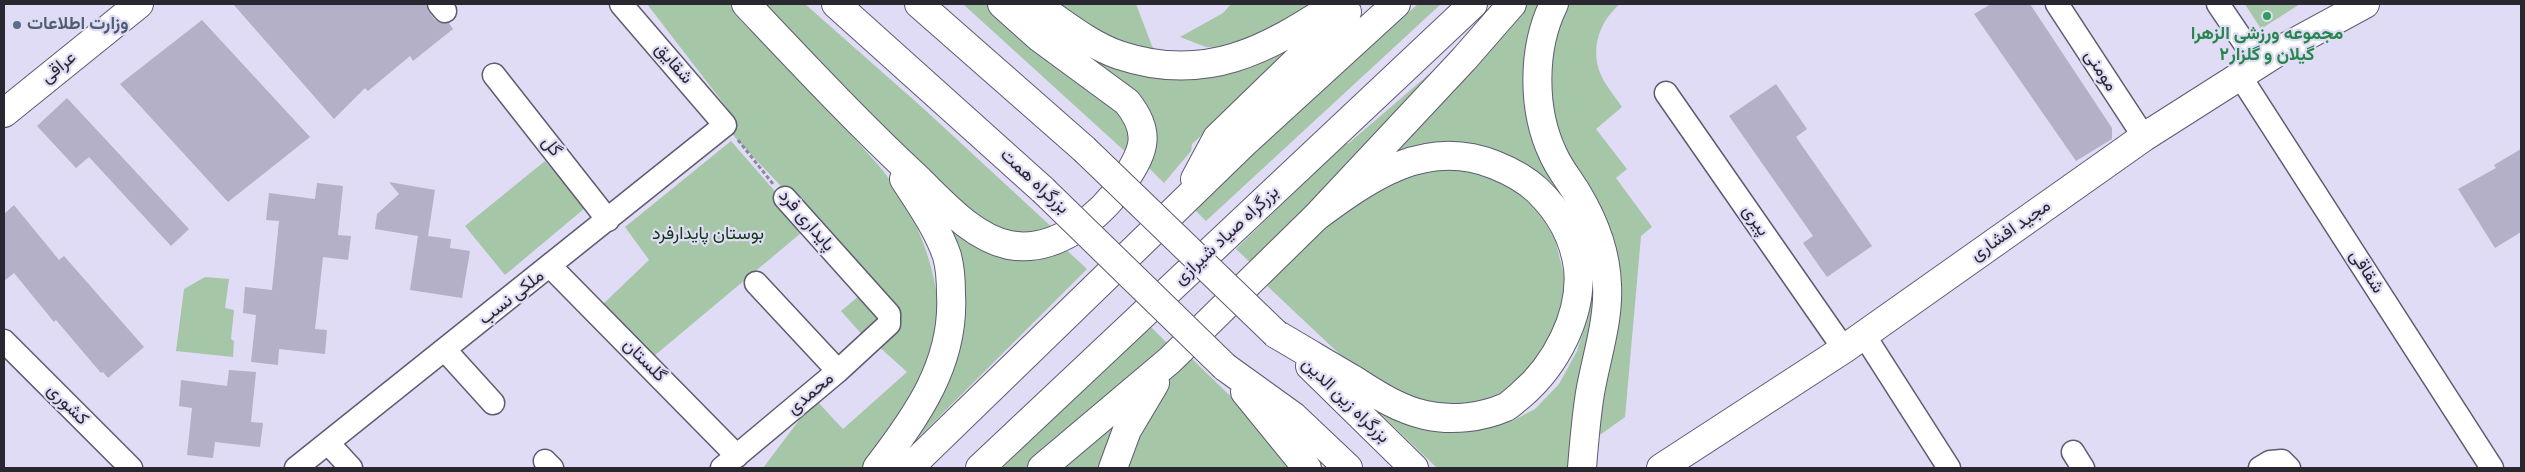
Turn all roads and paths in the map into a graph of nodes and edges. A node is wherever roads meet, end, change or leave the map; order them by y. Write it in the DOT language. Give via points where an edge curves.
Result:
graph roads {
  1 [pos="138,4"];
  2 [pos="622,4"];
  3 [pos="746,4"];
  4 [pos="836,4"];
  5 [pos="919,4"];
  6 [pos="1002,4"];
  7 [pos="1035,4"];
  8 [pos="1336,4"];
  9 [pos="1355,4"];
  10 [pos="1396,4"];
  11 [pos="1473,4"];
  12 [pos="1512,4"];
  13 [pos="1554,4"];
  14 [pos="2057,4"];
  15 [pos="2218,4"];
  16 [pos="2347,4"];
  17 [pos="2365,4"];
  18 [pos="2284,48"];
  19 [pos="2250,71"];
  20 [pos="494,75"];
  21 [pos="1666,93"];
  22 [pos="4,112"];
  23 [pos="725,125"];
  24 [pos="2144,137"];
  25 [pos="881,144"];
  26 [pos="785,198"];
  27 [pos="1183,201"];
  28 [pos="1316,217"];
  29 [pos="608,220"];
  30 [pos="551,266"];
  31 [pos="756,283"];
  32 [pos="889,314"];
  33 [pos="1276,334"];
  34 [pos="4,341"];
  35 [pos="1854,342"];
  36 [pos="445,350"];
  37 [pos="1170,360"];
  38 [pos="1225,367"];
  39 [pos="838,371"];
  40 [pos="493,403"];
  41 [pos="328,444"];
  42 [pos="730,462"];
  43 [pos="131,468"];
  44 [pos="296,468"];
  45 [pos="351,468"];
  46 [pos="877,468"];
  47 [pos="909,468"];
  48 [pos="980,468"];
  49 [pos="1042,468"];
  50 [pos="1113,468"];
  51 [pos="1307,468"];
  52 [pos="1348,468"];
  53 [pos="1414,468"];
  54 [pos="1582,468"];
  55 [pos="1661,468"];
  56 [pos="1949,468"];
  57 [pos="2260,468"];
  58 [pos="2289,468"];
  59 [pos="2492,468"];
  1 -- 22 [label="main road, عراقی"];
  2 -- 23 [label="street, شقایق"];
  3 -- 25 [label="main road"];
  4 -- 38 [label="main road, بزرگراه همت, bridge" via="1043,190"];
  5 -- 33 [label="main road, bridge" via="1084,149"];
  6 -- 25 [label="main road" via="1040,38 1127,102 1140,120 1143,143 1139,157 1105,205 1086,223 1054,240 1026,246 1007,244 957,216"];
  7 -- 8 [label="main road" via="1118,55 1144,62 1190,66 1237,58 1261,49"];
  9 -- 27 [label="main road" via="1217,138"];
  10 -- 27 [label="main road"];
  11 -- 48 [label="main road, بزرگراه صیاد شیرازی"];
  12 -- 28 [label="main road"];
  13 -- 54 [label="main road" via="1541,39 1539,109 1553,155 1595,227 1608,284 1607,305 1589,394"];
  14 -- 24 [label="street, مومنی"];
  15 -- 19 [label="street, شقاقی"];
  16 -- 18 [label="main road"];
  17 -- 18 [label="main road, مجید افشاری"];
  18 -- 19 [label="main road, مجید افشاری"];
  19 -- 24 [label="main road, مجید افشاری"];
  19 -- 59 [label="street, شقاقی"];
  20 -- 29 [label="street, گل"];
  21 -- 35 [label="street, پیری"];
  23 -- 26 [label="path, پایداری فرد"];
  23 -- 29 [label="street, ملکی نسب"];
  24 -- 35 [label="main road, مجید افشاری"];
  25 -- 46 [label="main road" via="922,206 947,256 952,310 947,349 934,384 908,427"];
  26 -- 32 [label="street, پایداری فرد"];
  27 -- 47 [label="main road"];
  28 -- 33 [label="main road" via="1385,171 1420,159 1461,155 1506,169 1530,184 1550,203 1573,242 1578,270 1576,304 1566,336 1530,387 1507,406 1461,419 1425,415 1394,405"];
  28 -- 37 [label="main road"];
  29 -- 30 [label="street, ملکی نسب"];
  30 -- 36 [label="street, ملکی نسب"];
  30 -- 42 [label="street, گلستان"];
  31 -- 39 [label="street"];
  32 -- 39 [label="street, محمدی" via="889,324"];
  33 -- 53 [label="main road, بزرگراه زین الدین"];
  34 -- 43 [label="street, کشوری"];
  35 -- 55 [label="main road, مجید افشاری"];
  35 -- 56 [label="street, پیری"];
  36 -- 40 [label="street"];
  36 -- 41 [label="street, ملکی نسب"];
  37 -- 49 [label="main road"];
  37 -- 50 [label="main road" via="1139,408"];
  38 -- 51 [label="main road"];
  38 -- 52 [label="main road" via="1293,416"];
  39 -- 42 [label="street, محمدی"];
  41 -- 44 [label="street, ملکی نسب"];
  41 -- 45 [label="street"];
  57 -- 58 [label="street" via="2270,462 2282,461"];
}
